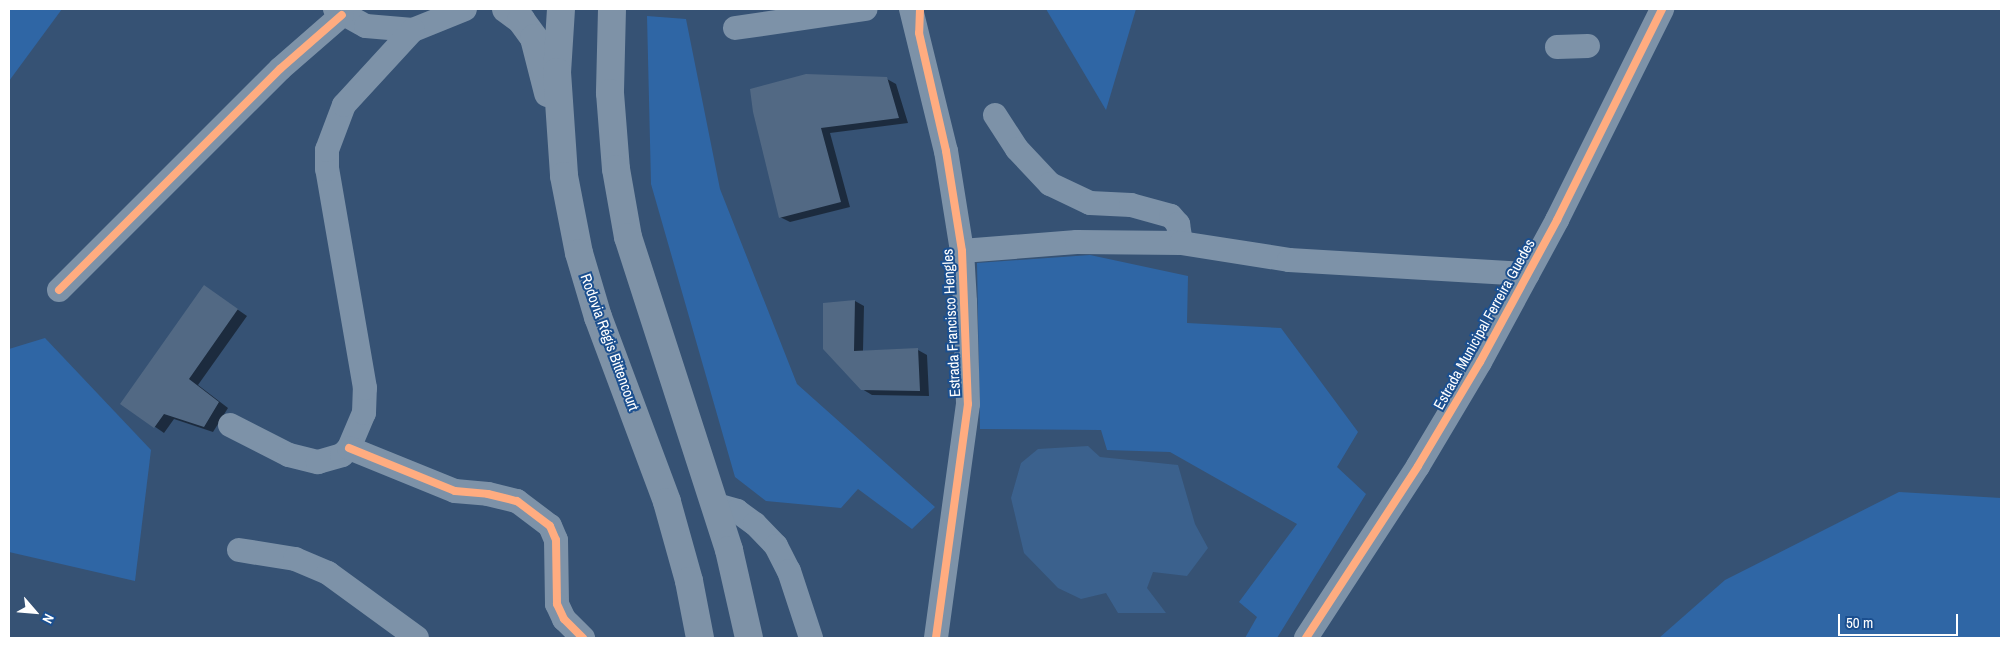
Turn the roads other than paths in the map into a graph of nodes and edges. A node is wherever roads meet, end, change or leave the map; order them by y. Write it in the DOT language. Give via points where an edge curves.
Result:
graph roads {
  1 [pos="465,9"];
  2 [pos="506,9"];
  3 [pos="561,9"];
  4 [pos="612,9"];
  5 [pos="866,9"];
  6 [pos="911,9"];
  7 [pos="920,9"];
  8 [pos="1662,9"];
  9 [pos="338,12"];
  10 [pos="734,28"];
  11 [pos="412,30"];
  12 [pos="919,33"];
  13 [pos="1588,46"];
  14 [pos="1557,47"];
  15 [pos="995,115"];
  16 [pos="564,176"];
  17 [pos="1181,243"];
  18 [pos="962,251"];
  19 [pos="1528,274"];
  20 [pos="59,290"];
  21 [pos="230,425"];
  22 [pos="349,448"];
  23 [pos="713,504"];
  24 [pos="239,550"];
  25 [pos="417,638"];
  26 [pos="583,638"];
  27 [pos="700,638"];
  28 [pos="749,638"];
  29 [pos="811,638"];
  30 [pos="936,638"];
  31 [pos="1306,638"];
  1 -- 11 [label="street"];
  2 -- 16 [label="highway" via="521,20 534,38"];
  3 -- 16 [label="highway, Rodovia Régis Bittencourt" via="558,72"];
  4 -- 23 [label="highway" via="610,93 616,169 628,237"];
  5 -- 10 [label="street"];
  6 -- 12 [label="street, Estrada Francisco Hengles"];
  7 -- 12 [label="street"];
  8 -- 19 [label="street, Estrada Municipal Ferreira Guedes"];
  9 -- 11 [label="street" via="366,26"];
  9 -- 20 [label="street"];
  11 -- 22 [label="street" via="344,105 327,150 327,169 365,388 364,413"];
  12 -- 18 [label="street, Estrada Francisco Hengles" via="946,151"];
  13 -- 14 [label="street"];
  15 -- 17 [label="street" via="1017,149 1050,184 1090,203 1131,205 1171,216 1178,224"];
  16 -- 27 [label="highway, Rodovia Régis Bittencourt" via="585,278 667,502 689,581"];
  17 -- 18 [label="street" via="1077,242"];
  17 -- 19 [label="street" via="1289,260"];
  18 -- 30 [label="street, Estrada Francisco Hengles" via="968,404 952,534 937,610"];
  19 -- 31 [label="street, Estrada Municipal Ferreira Guedes" via="1418,466"];
  21 -- 22 [label="street" via="289,455 318,462 342,455"];
  22 -- 26 [label="street" via="454,491 488,494 516,502 550,526 556,540 557,604 564,618"];
  23 -- 28 [label="highway" via="729,550"];
  23 -- 29 [label="street" via="737,511 776,546"];
  24 -- 25 [label="street" via="295,559 328,573"];
}
